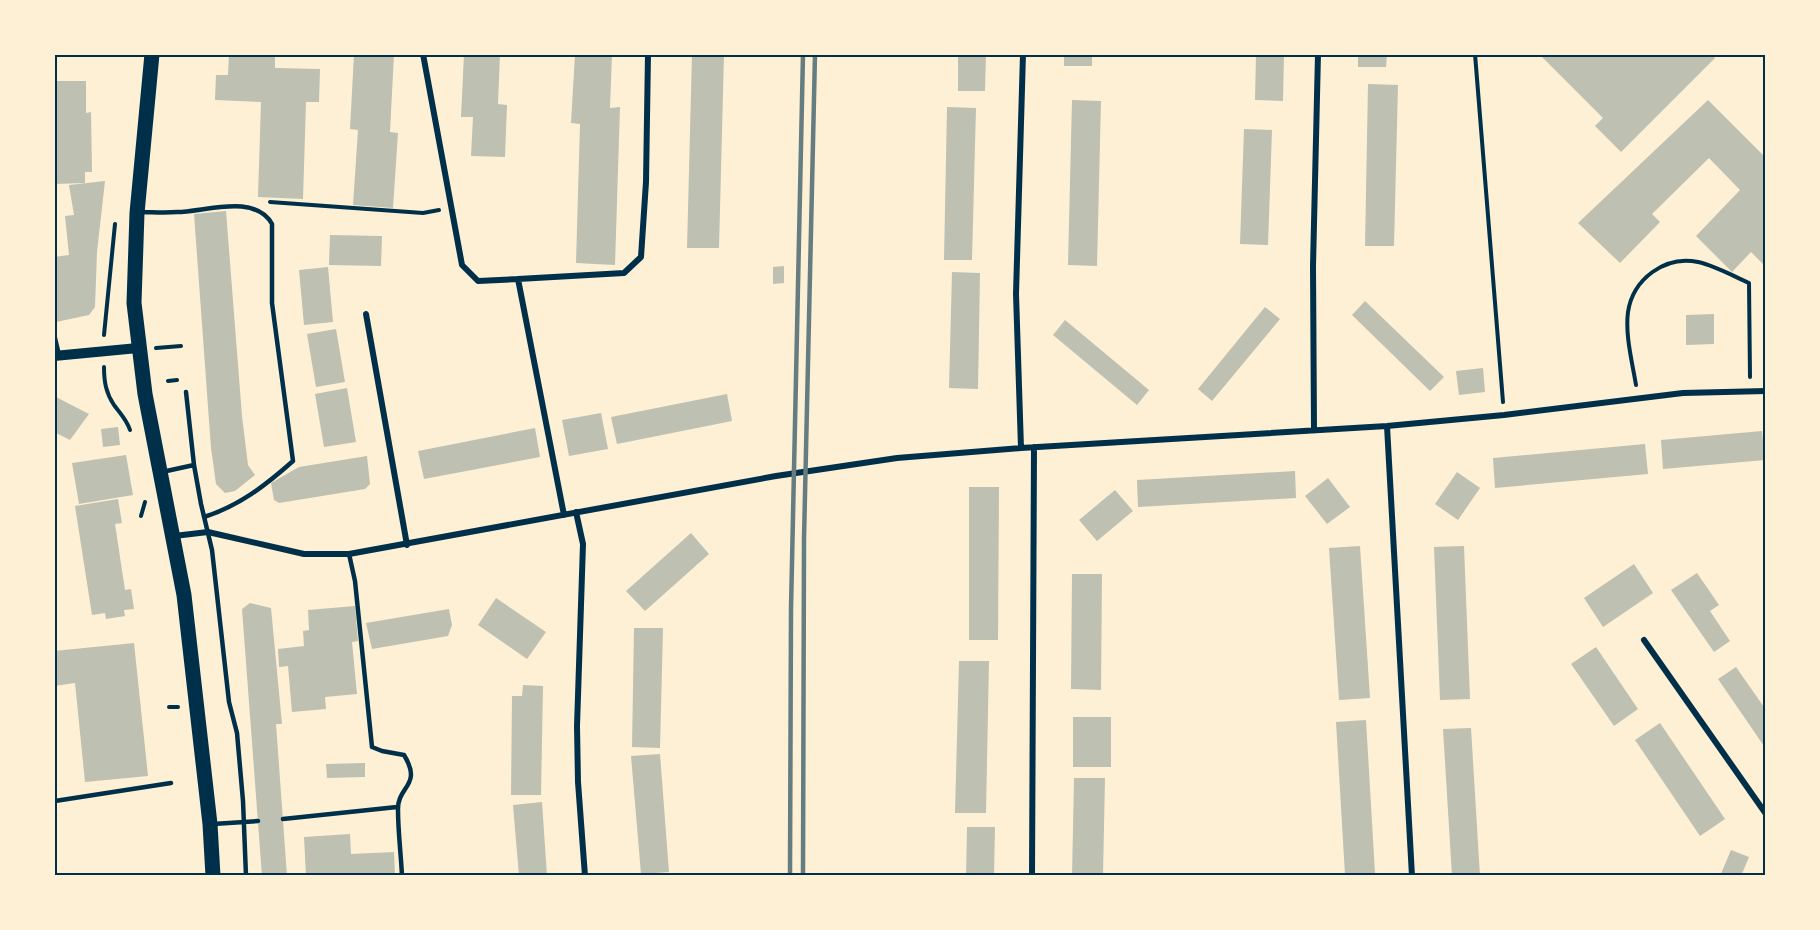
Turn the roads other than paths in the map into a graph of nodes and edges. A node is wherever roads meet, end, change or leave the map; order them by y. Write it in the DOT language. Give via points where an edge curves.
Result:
graph roads {
  1 [pos="152,54"];
  2 [pos="423,54"];
  3 [pos="648,54"];
  4 [pos="1023,54"];
  5 [pos="1318,54"];
  6 [pos="137,213"];
  7 [pos="518,279"];
  8 [pos="366,314"];
  9 [pos="54,334"];
  10 [pos="138,348"];
  11 [pos="56,356"];
  12 [pos="1766,391"];
  13 [pos="186,392"];
  14 [pos="1387,426"];
  15 [pos="1314,430"];
  16 [pos="1034,447"];
  17 [pos="1021,448"];
  18 [pos="194,465"];
  19 [pos="160,472"];
  20 [pos="576,513"];
  21 [pos="564,515"];
  22 [pos="204,517"];
  23 [pos="208,532"];
  24 [pos="174,536"];
  25 [pos="407,545"];
  26 [pos="349,554"];
  27 [pos="1644,640"];
  28 [pos="171,783"];
  29 [pos="56,801"];
  30 [pos="397,807"];
  31 [pos="1766,814"];
  32 [pos="283,819"];
  33 [pos="258,821"];
  34 [pos="243,823"];
  35 [pos="210,824"];
  36 [pos="213,876"];
  37 [pos="246,876"];
  38 [pos="402,876"];
  39 [pos="585,876"];
  40 [pos="1032,876"];
  41 [pos="1412,876"];
  1 -- 6 [label="main road"];
  2 -- 7 [label="street" via="462,265 478,281"];
  3 -- 7 [label="street" via="641,257 624,273"];
  4 -- 17 [label="street" via="1016,294"];
  5 -- 15 [label="street"];
  6 -- 10 [label="main road" via="134,303"];
  6 -- 22 [label="lane" via="235,206 255,208 265,213 272,224 272,303 293,461 238,503"];
  7 -- 21 [label="street"];
  8 -- 25 [label="street"];
  9 -- 11 [label="lane"];
  10 -- 11 [label="street"];
  10 -- 19 [label="main road"];
  12 -- 14 [label="street" via="1638,397"];
  13 -- 18 [label="lane"];
  14 -- 15 [label="street"];
  14 -- 41 [label="street"];
  15 -- 16 [label="street"];
  16 -- 17 [label="street"];
  16 -- 40 [label="street"];
  17 -- 20 [label="street" via="897,458"];
  18 -- 19 [label="lane"];
  18 -- 22 [label="lane"];
  19 -- 24 [label="main road"];
  20 -- 21 [label="street"];
  20 -- 39 [label="street" via="582,544 577,726"];
  21 -- 25 [label="street"];
  22 -- 23 [label="lane"];
  23 -- 24 [label="street"];
  23 -- 26 [label="street" via="304,554"];
  23 -- 34 [label="lane" via="229,702 237,733"];
  24 -- 35 [label="main road"];
  25 -- 26 [label="street"];
  26 -- 30 [label="lane" via="372,747 404,755 411,773"];
  27 -- 31 [label="street"];
  28 -- 29 [label="lane"];
  30 -- 32 [label="lane"];
  30 -- 38 [label="lane"];
  33 -- 34 [label="lane"];
  34 -- 35 [label="lane"];
  34 -- 37 [label="lane"];
  35 -- 36 [label="main road"];
}
